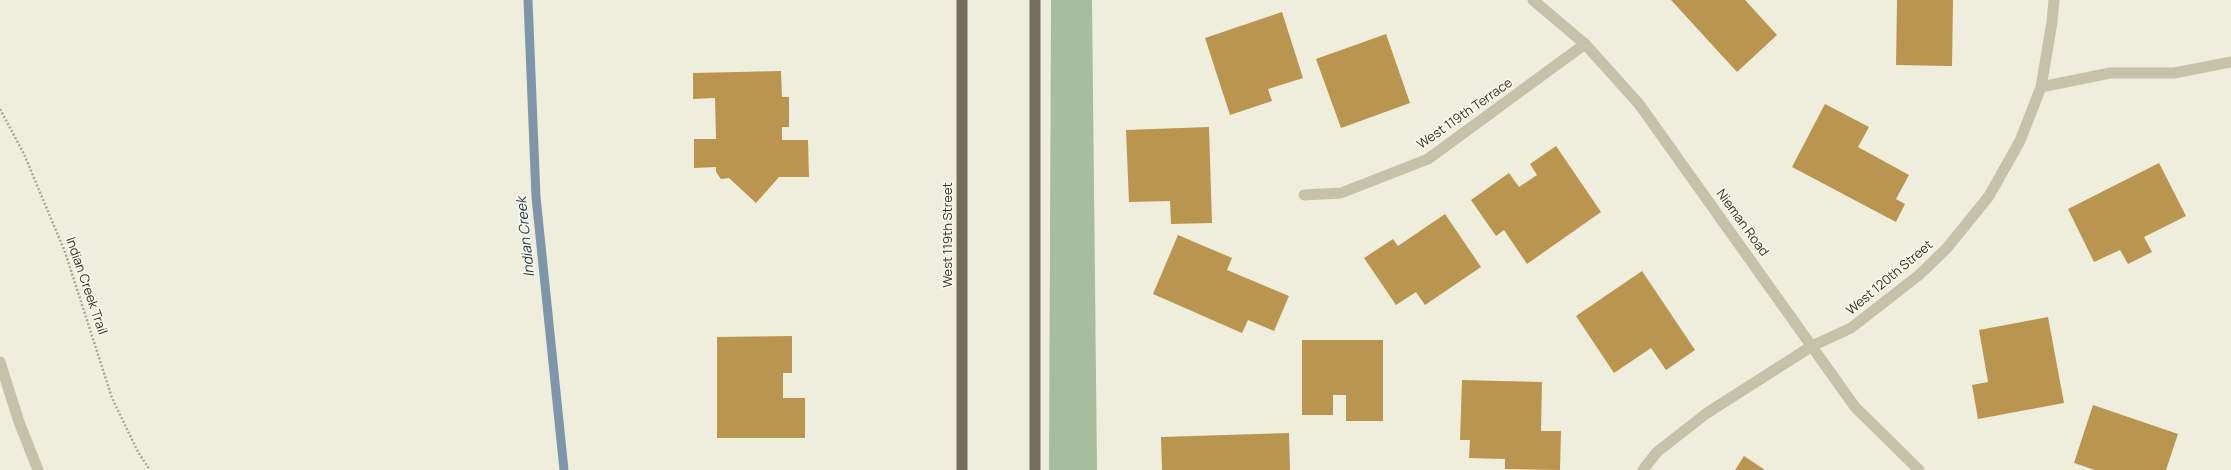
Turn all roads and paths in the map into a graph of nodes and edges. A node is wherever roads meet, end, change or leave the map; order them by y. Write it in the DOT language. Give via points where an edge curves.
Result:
graph roads {
  1 [pos="962,0"];
  2 [pos="1035,0"];
  3 [pos="1533,0"];
  4 [pos="2054,0"];
  5 [pos="1585,44"];
  6 [pos="2231,62"];
  7 [pos="2041,87"];
  8 [pos="0,109"];
  9 [pos="1304,195"];
  10 [pos="1812,346"];
  11 [pos="0,362"];
  12 [pos="38,470"];
  13 [pos="150,470"];
  14 [pos="962,470"];
  15 [pos="1034,470"];
  16 [pos="1643,470"];
  17 [pos="1919,470"];
  1 -- 14 [label="main road, West 119th Street"];
  2 -- 15 [label="main road"];
  3 -- 5 [label="street, Nieman Road"];
  4 -- 7 [label="street, West 120th Street"];
  5 -- 9 [label="street, West 119th Terrace" via="1428,159 1341,193"];
  5 -- 10 [label="street, Nieman Road" via="1639,104"];
  6 -- 7 [label="street" via="2174,73 2110,73"];
  7 -- 10 [label="street, West 120th Street" via="2020,141 1990,196 1948,248 1919,275 1851,328"];
  8 -- 13 [label="path, Indian Creek Trail" via="24,154 65,252 112,398 138,452"];
  10 -- 16 [label="street, West 120th Street" via="1707,413 1657,452"];
  10 -- 17 [label="street, Nieman Road" via="1854,407"];
  11 -- 12 [label="street"];
}
